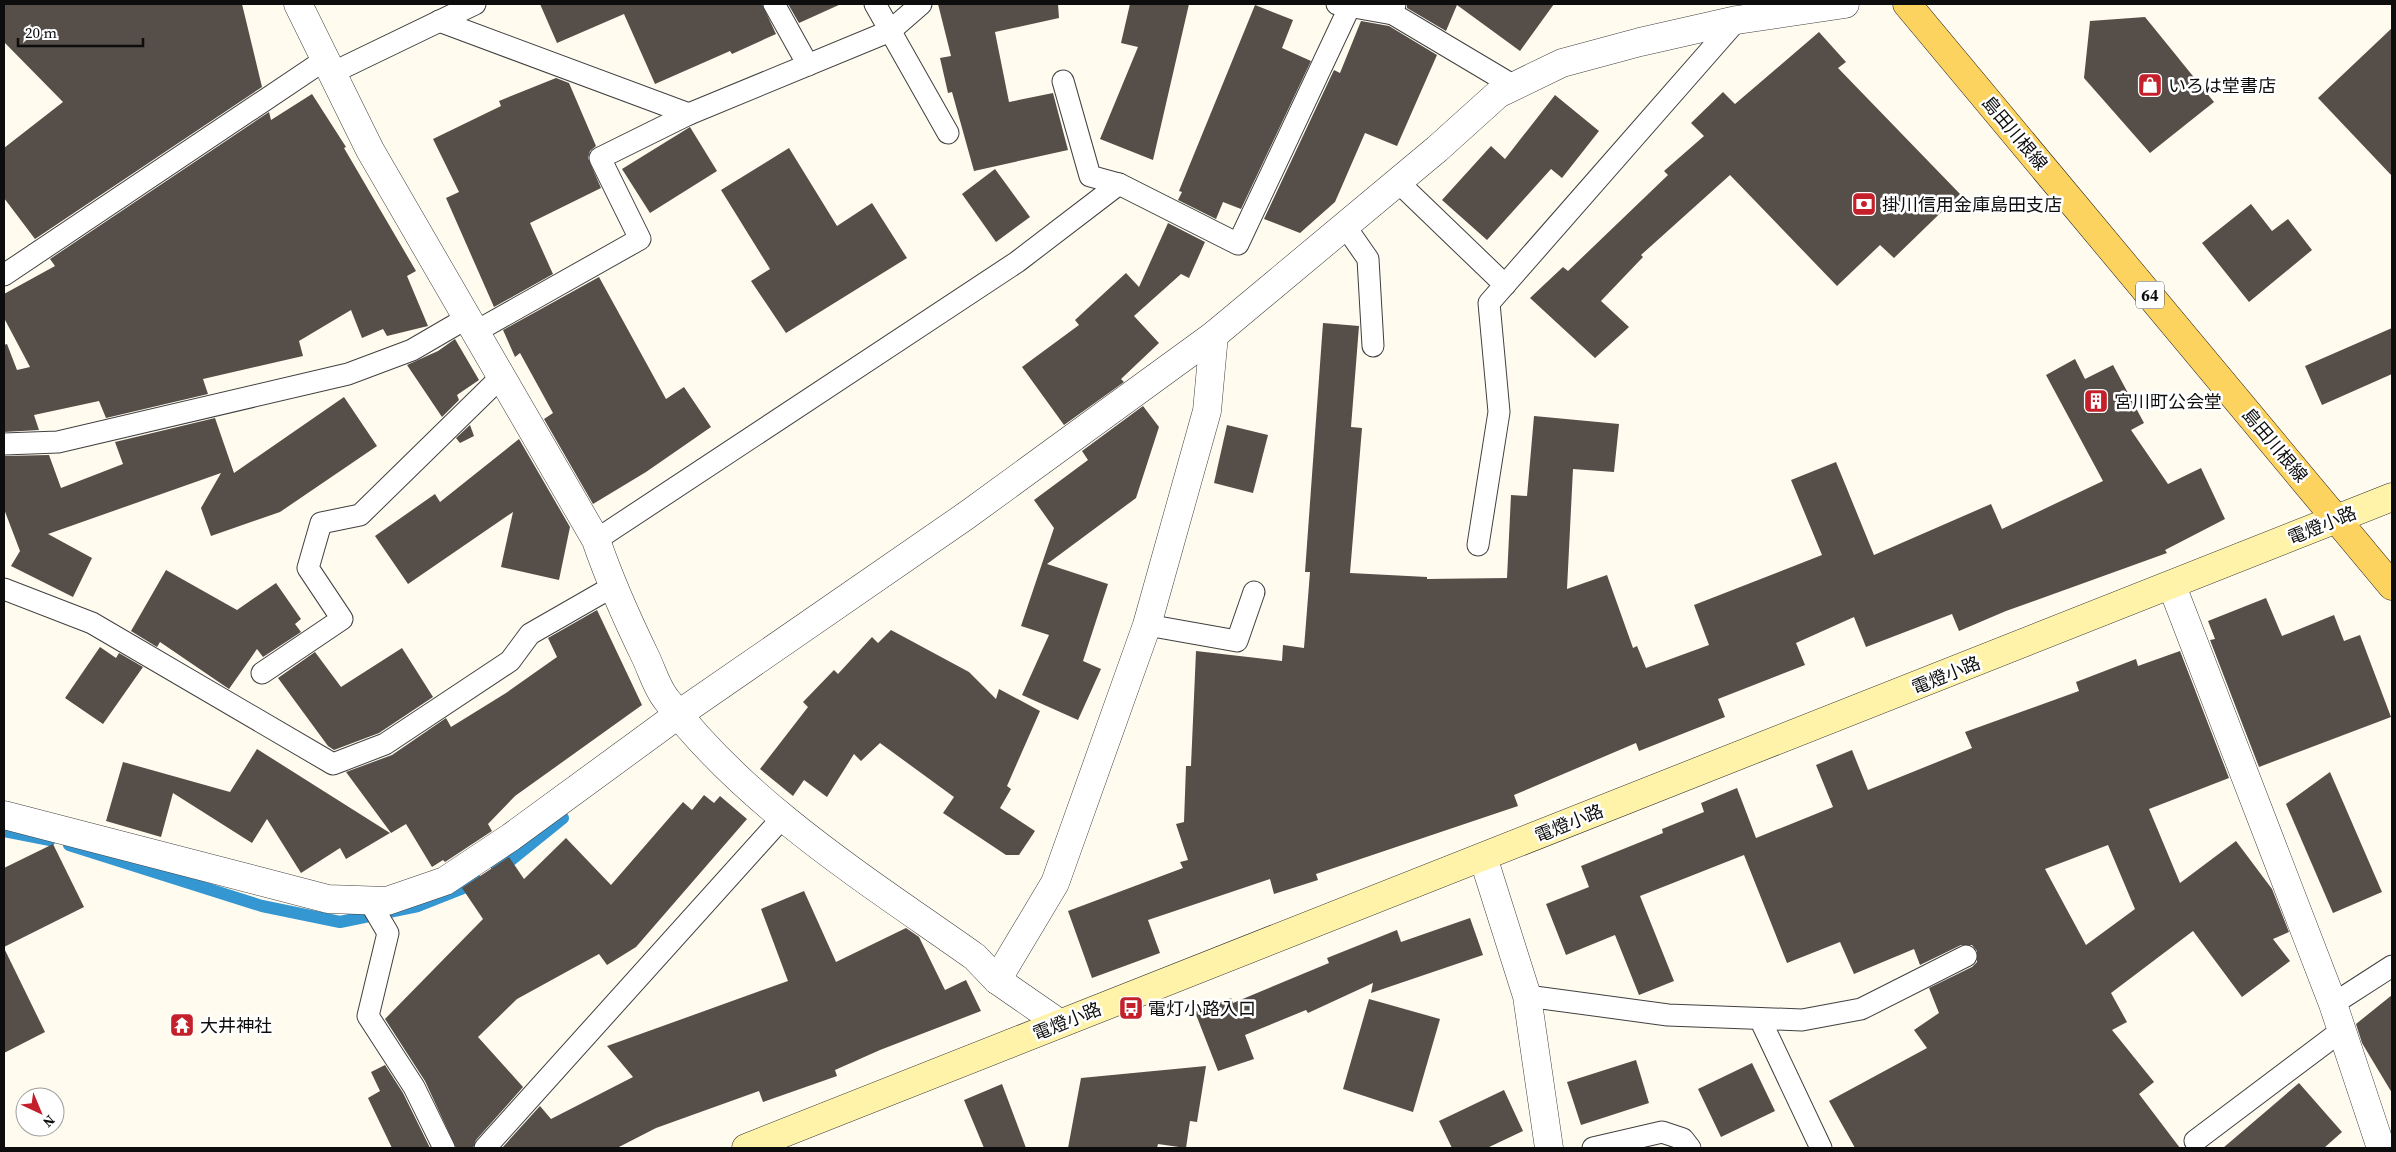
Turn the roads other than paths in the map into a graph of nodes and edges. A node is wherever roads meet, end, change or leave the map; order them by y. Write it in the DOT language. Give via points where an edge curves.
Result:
graph roads {
  1 [pos="298,4"];
  2 [pos="475,4"];
  3 [pos="774,4"];
  4 [pos="875,4"];
  5 [pos="921,4"];
  6 [pos="1845,4"];
  7 [pos="1907,4"];
  8 [pos="1343,5"];
  9 [pos="1394,9"];
  10 [pos="1737,20"];
  11 [pos="439,21"];
  12 [pos="890,31"];
  13 [pos="808,65"];
  14 [pos="329,66"];
  15 [pos="1064,81"];
  16 [pos="1514,86"];
  17 [pos="689,114"];
  18 [pos="948,133"];
  19 [pos="1398,182"];
  20 [pos="1119,184"];
  21 [pos="1344,226"];
  22 [pos="4,275"];
  23 [pos="1505,285"];
  24 [pos="471,325"];
  25 [pos="1214,335"];
  26 [pos="1374,346"];
  27 [pos="501,377"];
  28 [pos="4,444"];
  29 [pos="2392,497"];
  30 [pos="2337,519"];
  31 [pos="596,540"];
  32 [pos="1478,545"];
  33 [pos="2172,586"];
  34 [pos="2392,586"];
  35 [pos="612,587"];
  36 [pos="4,589"];
  37 [pos="1254,592"];
  38 [pos="1147,625"];
  39 [pos="262,673"];
  40 [pos="679,714"];
  41 [pos="4,814"];
  42 [pos="783,817"];
  43 [pos="1483,857"];
  44 [pos="371,904"];
  45 [pos="1966,956"];
  46 [pos="2392,966"];
  47 [pos="998,980"];
  48 [pos="1528,996"];
  49 [pos="2333,1004"];
  50 [pos="1760,1019"];
  51 [pos="1059,1024"];
  52 [pos="2341,1031"];
  53 [pos="2195,1141"];
  54 [pos="444,1148"];
  55 [pos="485,1148"];
  56 [pos="746,1148"];
  57 [pos="1549,1148"];
  58 [pos="1593,1148"];
  59 [pos="1690,1148"];
  60 [pos="1821,1148"];
  61 [pos="2381,1148"];
  1 -- 14 [label="street"];
  2 -- 11 [label="lane"];
  3 -- 13 [label="lane"];
  4 -- 12 [label="lane"];
  5 -- 12 [label="lane"];
  6 -- 10 [label="street"];
  7 -- 30 [label="main road, 島田川根線 / 64"];
  8 -- 9 [label="lane"];
  8 -- 20 [label="lane" via="1238,244"];
  9 -- 16 [label="lane"];
  10 -- 16 [label="street" via="1562,63"];
  10 -- 23 [label="lane"];
  11 -- 14 [label="lane"];
  11 -- 17 [label="lane"];
  12 -- 13 [label="lane"];
  12 -- 18 [label="lane"];
  13 -- 17 [label="lane"];
  14 -- 22 [label="lane"];
  14 -- 24 [label="street" via="370,150"];
  15 -- 20 [label="lane" via="1090,176"];
  16 -- 19 [label="street" via="1498,94"];
  17 -- 24 [label="lane" via="600,158 640,239"];
  19 -- 21 [label="street"];
  19 -- 23 [label="lane"];
  20 -- 31 [label="lane" via="1017,262"];
  21 -- 25 [label="street"];
  21 -- 26 [label="lane" via="1368,259"];
  23 -- 32 [label="lane" via="1489,303 1499,412"];
  24 -- 27 [label="street"];
  24 -- 28 [label="lane" via="348,374 58,442"];
  25 -- 38 [label="street" via="1206,411"];
  25 -- 40 [label="street" via="967,514"];
  27 -- 31 [label="street"];
  27 -- 39 [label="lane" via="360,515 321,523 308,568 342,619"];
  29 -- 30 [label="street, 電燈小路"];
  30 -- 33 [label="street, 電燈小路"];
  30 -- 34 [label="main road, 島田川根線 / 64"];
  31 -- 35 [label="street"];
  33 -- 43 [label="street, 電燈小路"];
  33 -- 49 [label="street"];
  35 -- 36 [label="lane" via="530,634 510,661 385,744 334,764 92,623"];
  35 -- 40 [label="street" via="665,698"];
  37 -- 38 [label="lane" via="1238,642"];
  38 -- 47 [label="street" via="1055,883"];
  40 -- 41 [label="street" via="511,837 445,880 387,901 328,899"];
  40 -- 42 [label="street" via="732,774"];
  42 -- 47 [label="street" via="975,957"];
  42 -- 55 [label="lane"];
  43 -- 48 [label="street"];
  43 -- 51 [label="street, 電燈小路"];
  44 -- 54 [label="lane" via="388,933 368,1016 414,1087"];
  45 -- 50 [label="lane" via="1861,1009 1802,1020"];
  46 -- 49 [label="lane"];
  47 -- 51 [label="street"];
  48 -- 50 [label="lane" via="1668,1015"];
  48 -- 57 [label="street"];
  49 -- 52 [label="street"];
  50 -- 60 [label="lane"];
  51 -- 56 [label="street, 電燈小路"];
  52 -- 53 [label="lane"];
  52 -- 61 [label="street"];
  58 -- 59 [label="lane" via="1662,1132 1683,1140"];
}
